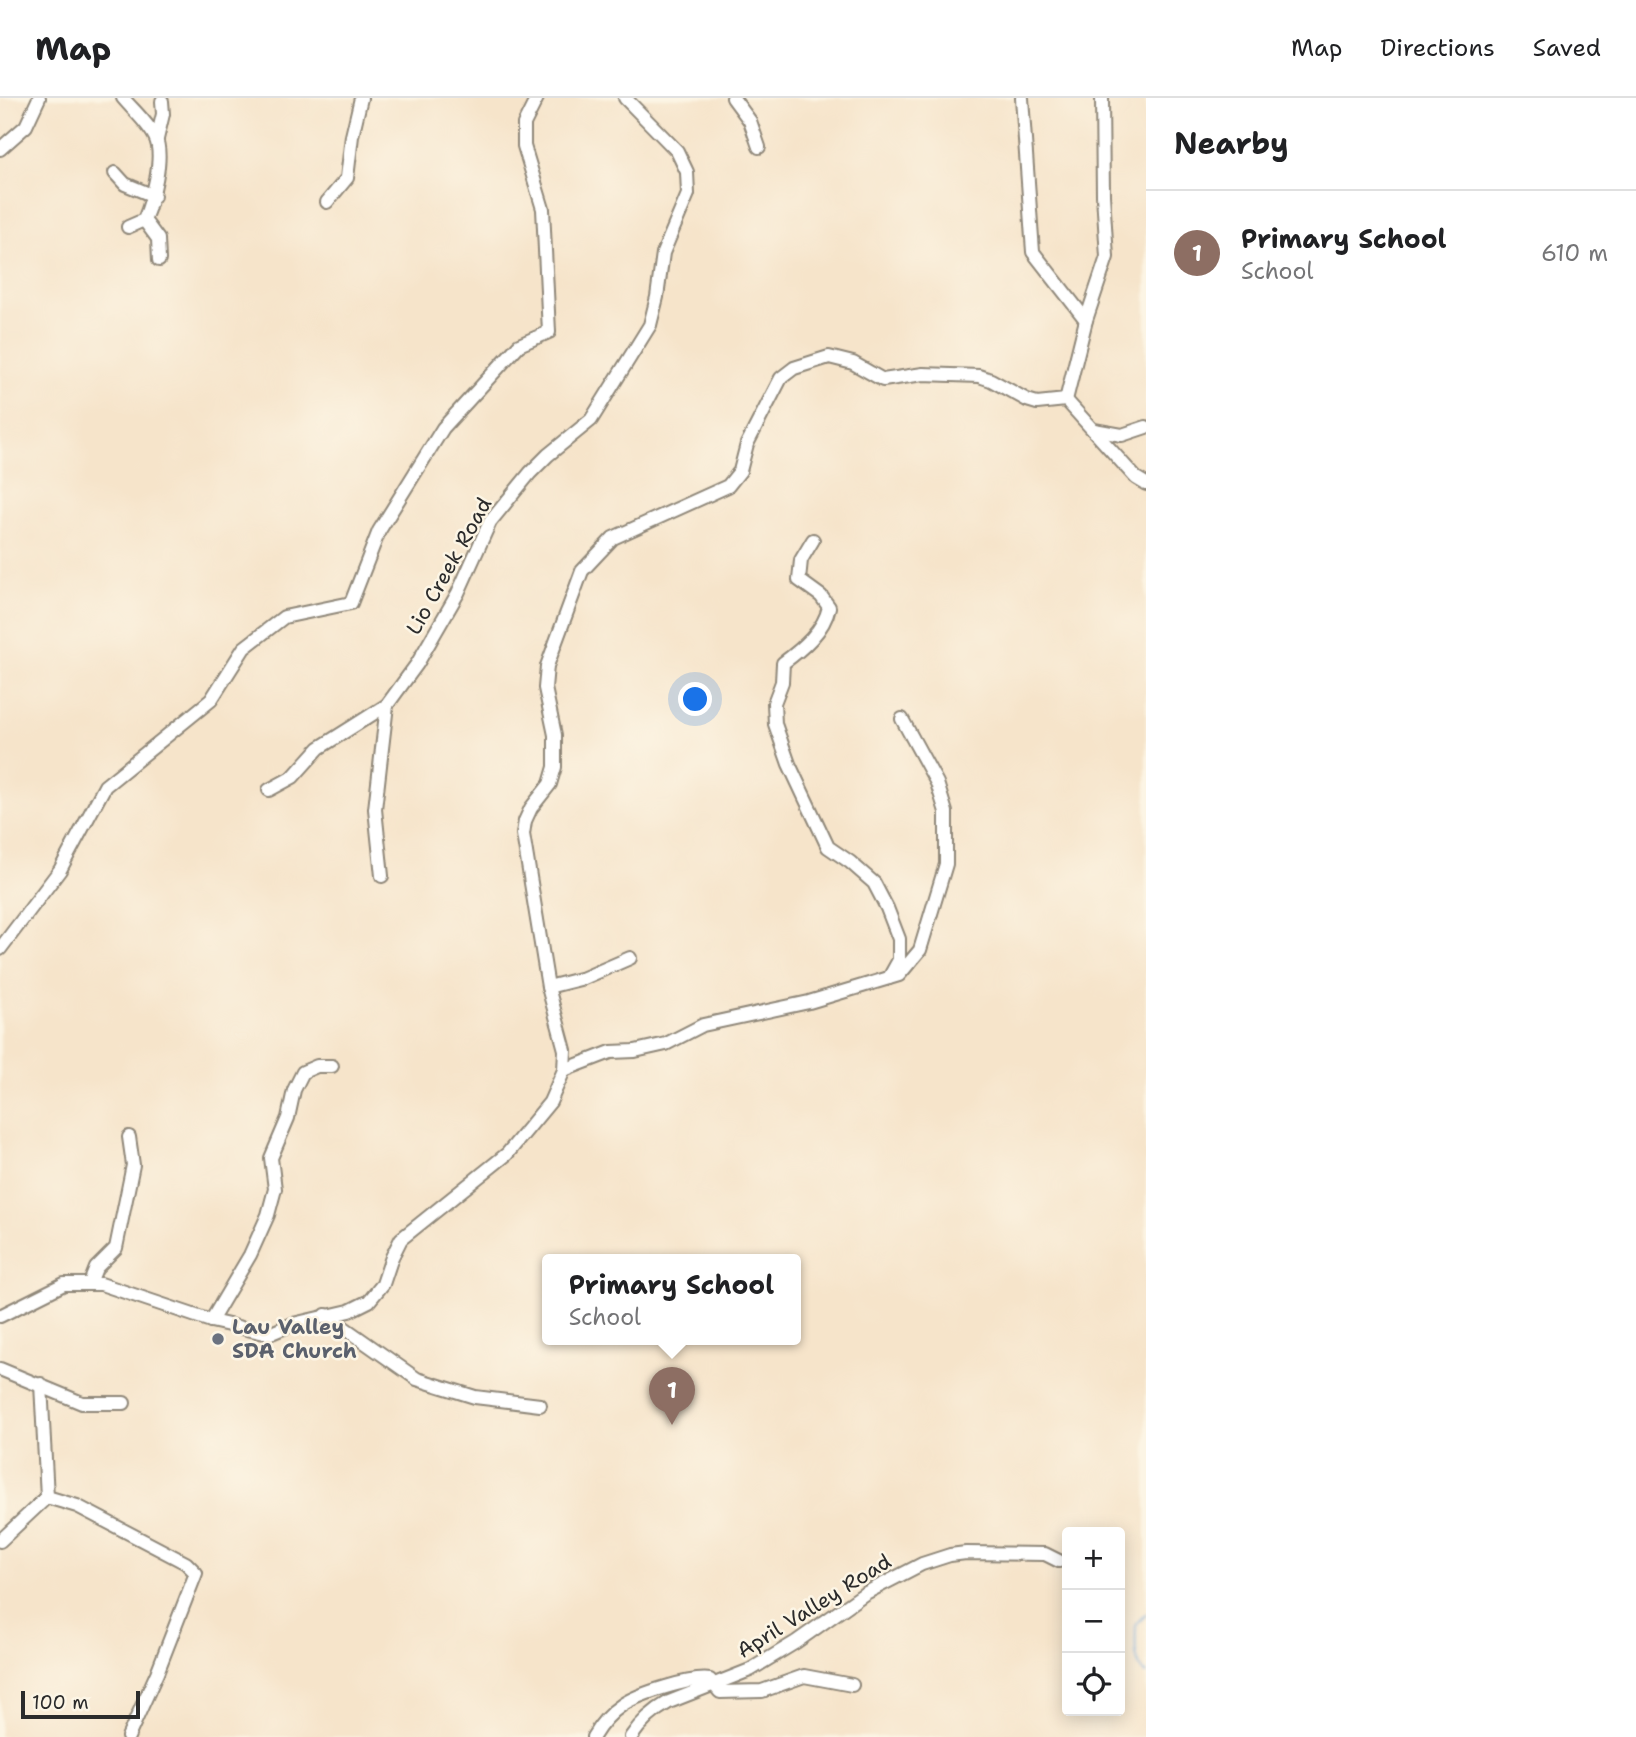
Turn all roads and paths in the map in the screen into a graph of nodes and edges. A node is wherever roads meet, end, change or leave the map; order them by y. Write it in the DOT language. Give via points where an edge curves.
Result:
graph roads {
  1 [pos="40,98"];
  2 [pos="123,98"];
  3 [pos="361,98"];
  4 [pos="537,98"];
  5 [pos="625,98"];
  6 [pos="733,98"];
  7 [pos="1022,98"];
  8 [pos="1102,98"];
  9 [pos="162,101"];
  10 [pos="157,139"];
  11 [pos="759,147"];
  12 [pos="0,149"];
  13 [pos="116,173"];
  14 [pos="154,197"];
  15 [pos="327,202"];
  16 [pos="145,220"];
  17 [pos="128,227"];
  18 [pos="159,260"];
  19 [pos="1086,320"];
  20 [pos="1066,400"];
  21 [pos="1146,427"];
  22 [pos="1094,430"];
  23 [pos="1146,484"];
  24 [pos="813,540"];
  25 [pos="387,705"];
  26 [pos="902,719"];
  27 [pos="269,790"];
  28 [pos="382,876"];
  29 [pos="0,949"];
  30 [pos="630,958"];
  31 [pos="889,978"];
  32 [pos="548,987"];
  33 [pos="332,1066"];
  34 [pos="564,1070"];
  35 [pos="129,1137"];
  36 [pos="89,1283"];
  37 [pos="326,1315"];
  38 [pos="0,1316"];
  39 [pos="211,1321"];
  40 [pos="0,1369"];
  41 [pos="40,1384"];
  42 [pos="124,1403"];
  43 [pos="540,1405"];
  44 [pos="47,1497"];
  45 [pos="0,1541"];
  46 [pos="1059,1561"];
  47 [pos="713,1685"];
  48 [pos="852,1685"];
  49 [pos="128,1737"];
  50 [pos="593,1737"];
  51 [pos="631,1737"];
  1 -- 12 [label="street" via="26,126"];
  2 -- 10 [label="street"];
  3 -- 15 [label="street" via="347,178"];
  4 -- 29 [label="street" via="524,124 524,146 543,209 549,332 519,345 443,428 379,531 351,603 284,617 244,648 211,700 105,786 60,870"];
  5 -- 25 [label="street, Lio Creek Road" via="677,151 687,172 688,194 663,253 650,325 591,420 530,473 490,522 458,593"];
  6 -- 11 [label="street" via="750,121"];
  7 -- 19 [label="street" via="1033,252"];
  8 -- 19 [label="street" via="1107,257"];
  9 -- 10 [label="street"];
  10 -- 14 [label="street"];
  13 -- 14 [label="street" via="125,184"];
  14 -- 16 [label="street"];
  16 -- 17 [label="street"];
  16 -- 18 [label="street" via="158,239"];
  19 -- 20 [label="street"];
  20 -- 22 [label="street"];
  20 -- 32 [label="street" via="1037,403 979,376 923,374 883,380 853,363 829,357 794,368 781,378 747,444 740,471 728,486 613,538 582,571 547,666 545,688 555,735 555,767 550,784 531,808 523,834"];
  21 -- 22 [label="street" via="1122,435"];
  22 -- 23 [label="street"];
  24 -- 31 [label="street" via="801,560 799,580 829,607 805,647 783,663 774,703 775,724 828,847 874,883 887,908 899,939 899,960"];
  25 -- 27 [label="street" via="319,748 293,777"];
  25 -- 28 [label="street" via="375,809"];
  26 -- 31 [label="street" via="937,783 946,813 946,864 920,950 899,975"];
  30 -- 32 [label="street" via="584,978"];
  31 -- 34 [label="street" via="809,1002 703,1025 667,1044 611,1052"];
  32 -- 34 [label="street" via="565,1050"];
  33 -- 39 [label="street" via="303,1072 271,1158 275,1189 268,1215"];
  34 -- 37 [label="street" via="550,1102 507,1154 401,1239 383,1284 369,1301"];
  35 -- 36 [label="street" via="133,1165 116,1248 96,1268"];
  36 -- 38 [label="street" via="64,1284"];
  36 -- 39 [label="street"];
  37 -- 39 [label="street" via="269,1334"];
  37 -- 43 [label="street" via="417,1379 475,1397"];
  40 -- 41 [label="street"];
  41 -- 42 [label="street" via="82,1403"];
  41 -- 44 [label="street"];
  44 -- 45 [label="street"];
  44 -- 49 [label="street" via="77,1506 186,1563 196,1573"];
  46 -- 47 [label="street, April Valley Road" via="1045,1554 967,1553 922,1564 864,1594 750,1670"];
  47 -- 48 [label="street" via="720,1692 762,1691 804,1676"];
  47 -- 50 [label="street" via="710,1680 690,1680 622,1704"];
  47 -- 51 [label="street, April Valley Road" via="658,1708"];
}
